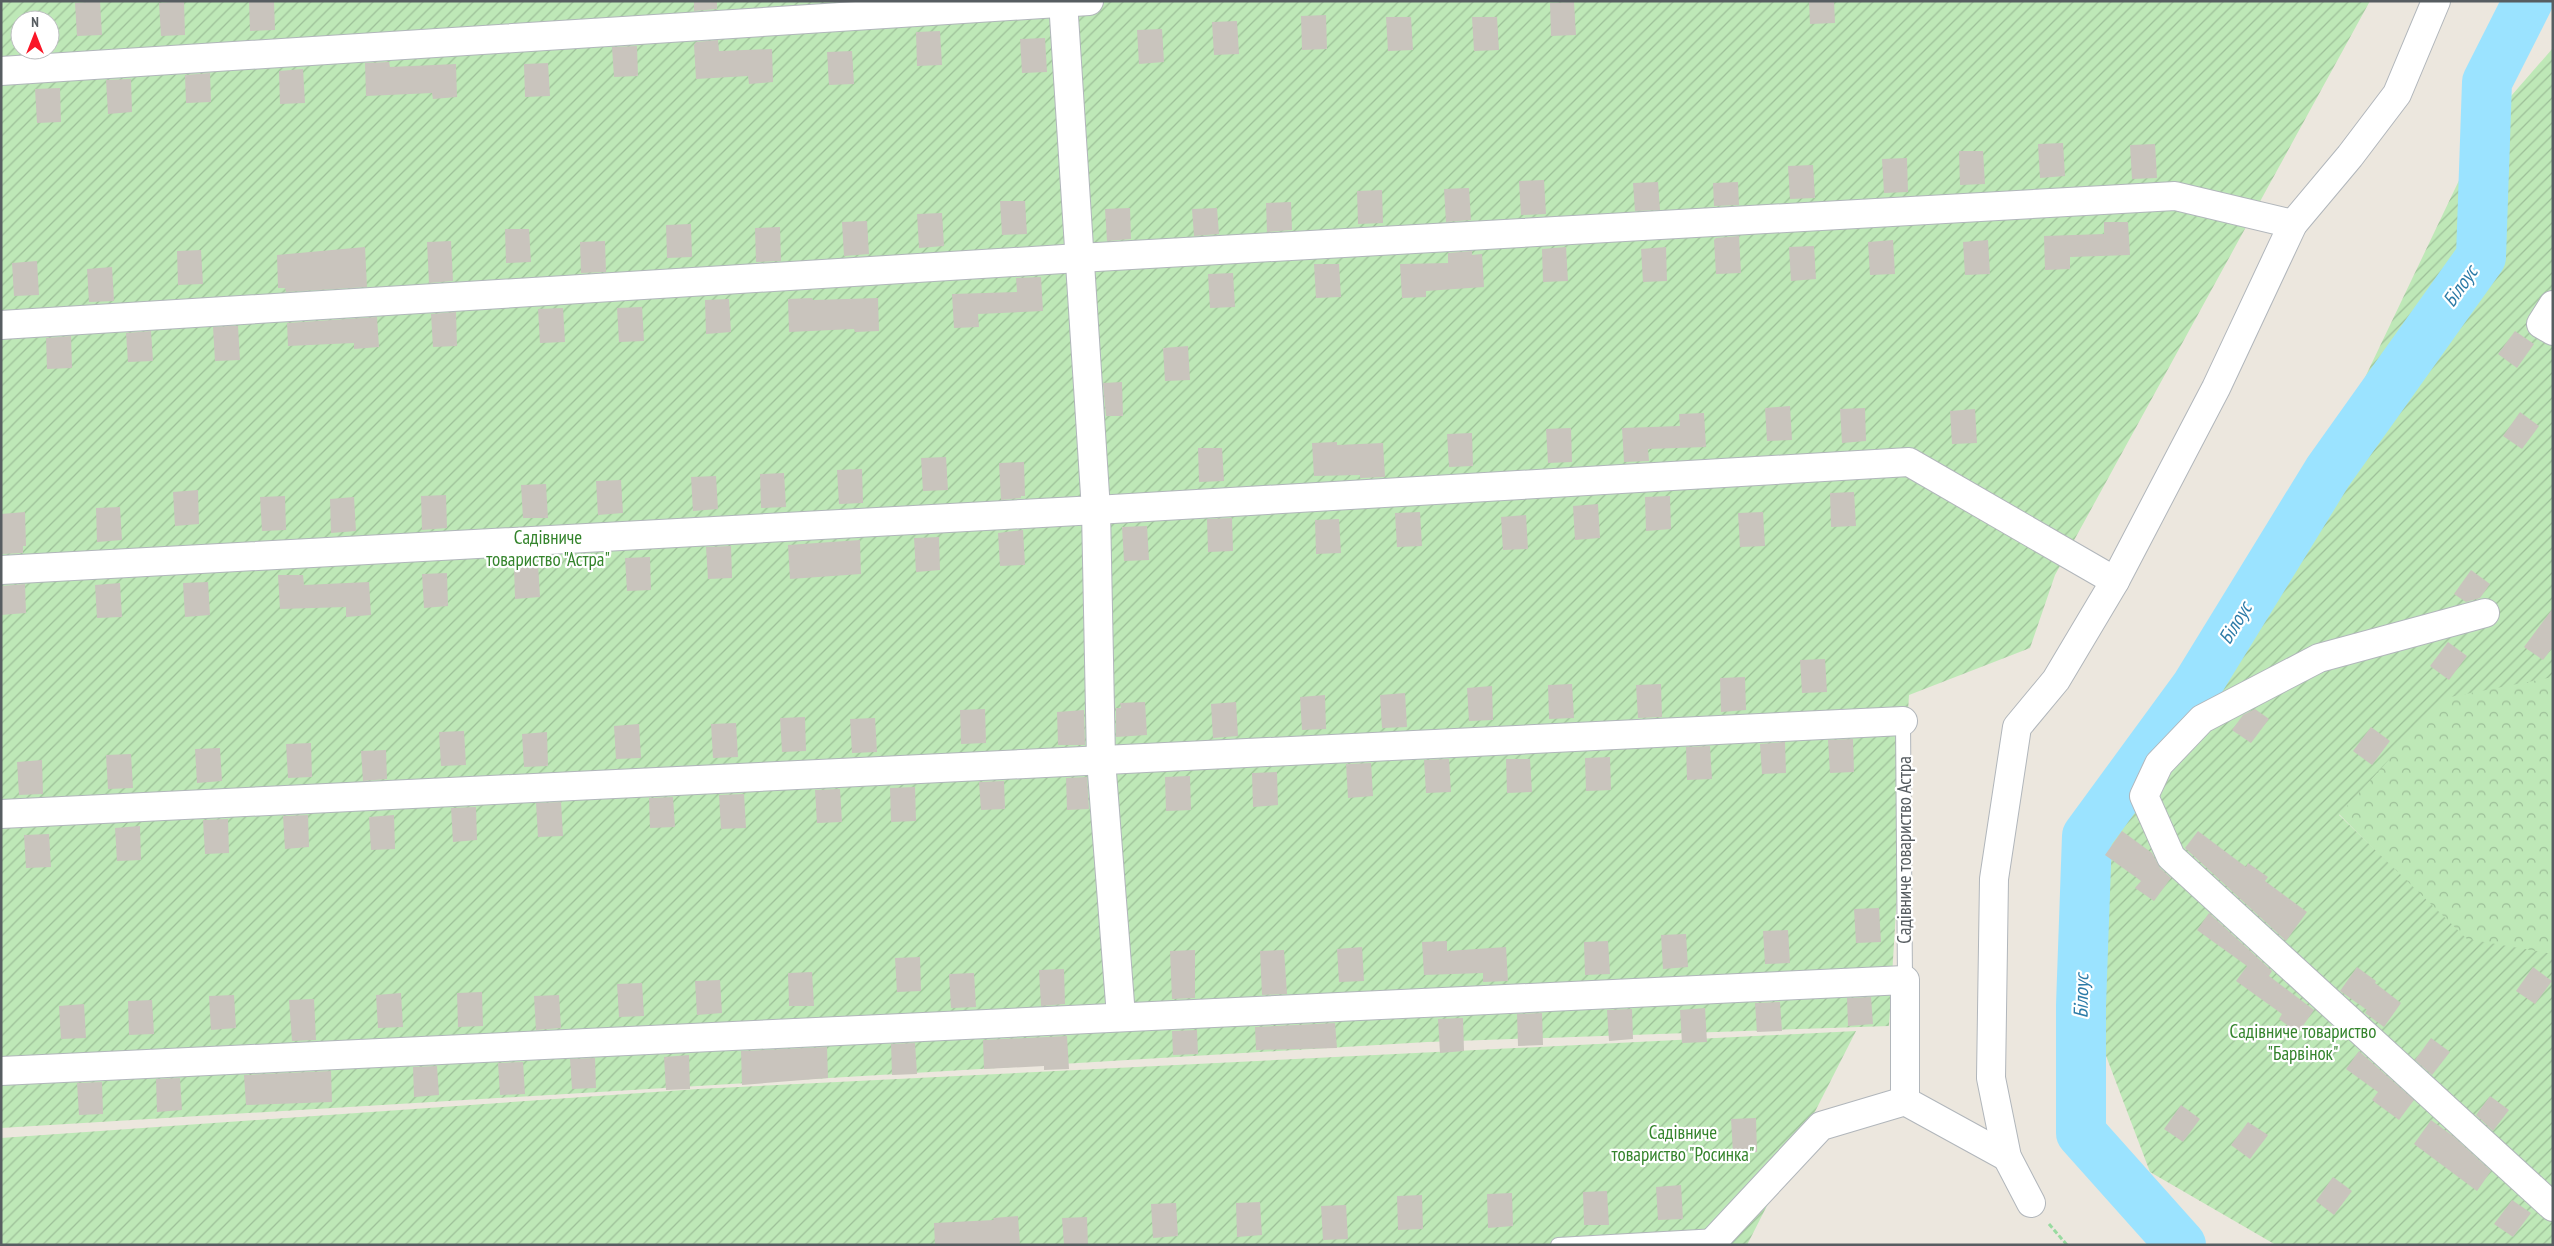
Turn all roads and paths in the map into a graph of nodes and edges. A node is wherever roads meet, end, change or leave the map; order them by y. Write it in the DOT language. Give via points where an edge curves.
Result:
graph roads {
  1 [pos="2436,1"];
  2 [pos="1072,2"];
  3 [pos="1,71"];
  4 [pos="2293,224"];
  5 [pos="1079,258"];
  6 [pos="2553,304"];
  7 [pos="1,325"];
  8 [pos="2553,331"];
  9 [pos="1096,510"];
  10 [pos="1,570"];
  11 [pos="2115,581"];
  12 [pos="2485,613"];
  13 [pos="1903,721"];
  14 [pos="1101,760"];
  15 [pos="1,814"];
  16 [pos="1905,980"];
  17 [pos="1121,1016"];
  18 [pos="1,1071"];
  19 [pos="1905,1101"];
  20 [pos="2007,1157"];
  21 [pos="2031,1203"];
  22 [pos="2553,1207"];
  23 [pos="1714,1240"];
  24 [pos="1558,1245"];
  1 -- 4 [label="street" via="2397,94"];
  2 -- 3 [label="street"];
  2 -- 5 [label="street"];
  4 -- 5 [label="street" via="2175,196"];
  4 -- 11 [label="street" via="2216,388"];
  5 -- 7 [label="street"];
  5 -- 9 [label="street"];
  6 -- 8 [label="street" via="2541,324"];
  9 -- 10 [label="street"];
  9 -- 11 [label="street" via="1909,462"];
  9 -- 14 [label="street"];
  11 -- 20 [label="street" via="2056,680 2016,727 1994,888 1991,1078"];
  12 -- 22 [label="street" via="2319,658 2202,719 2159,764 2144,796 2171,857"];
  13 -- 14 [label="street"];
  13 -- 16 [label="lane, Садівниче товариство Астра"];
  14 -- 15 [label="street"];
  14 -- 17 [label="street"];
  16 -- 17 [label="street"];
  16 -- 19 [label="street"];
  17 -- 18 [label="street"];
  19 -- 20 [label="street"];
  19 -- 23 [label="street" via="1821,1126"];
  20 -- 21 [label="street"];
  23 -- 24 [label="lane"];
}
